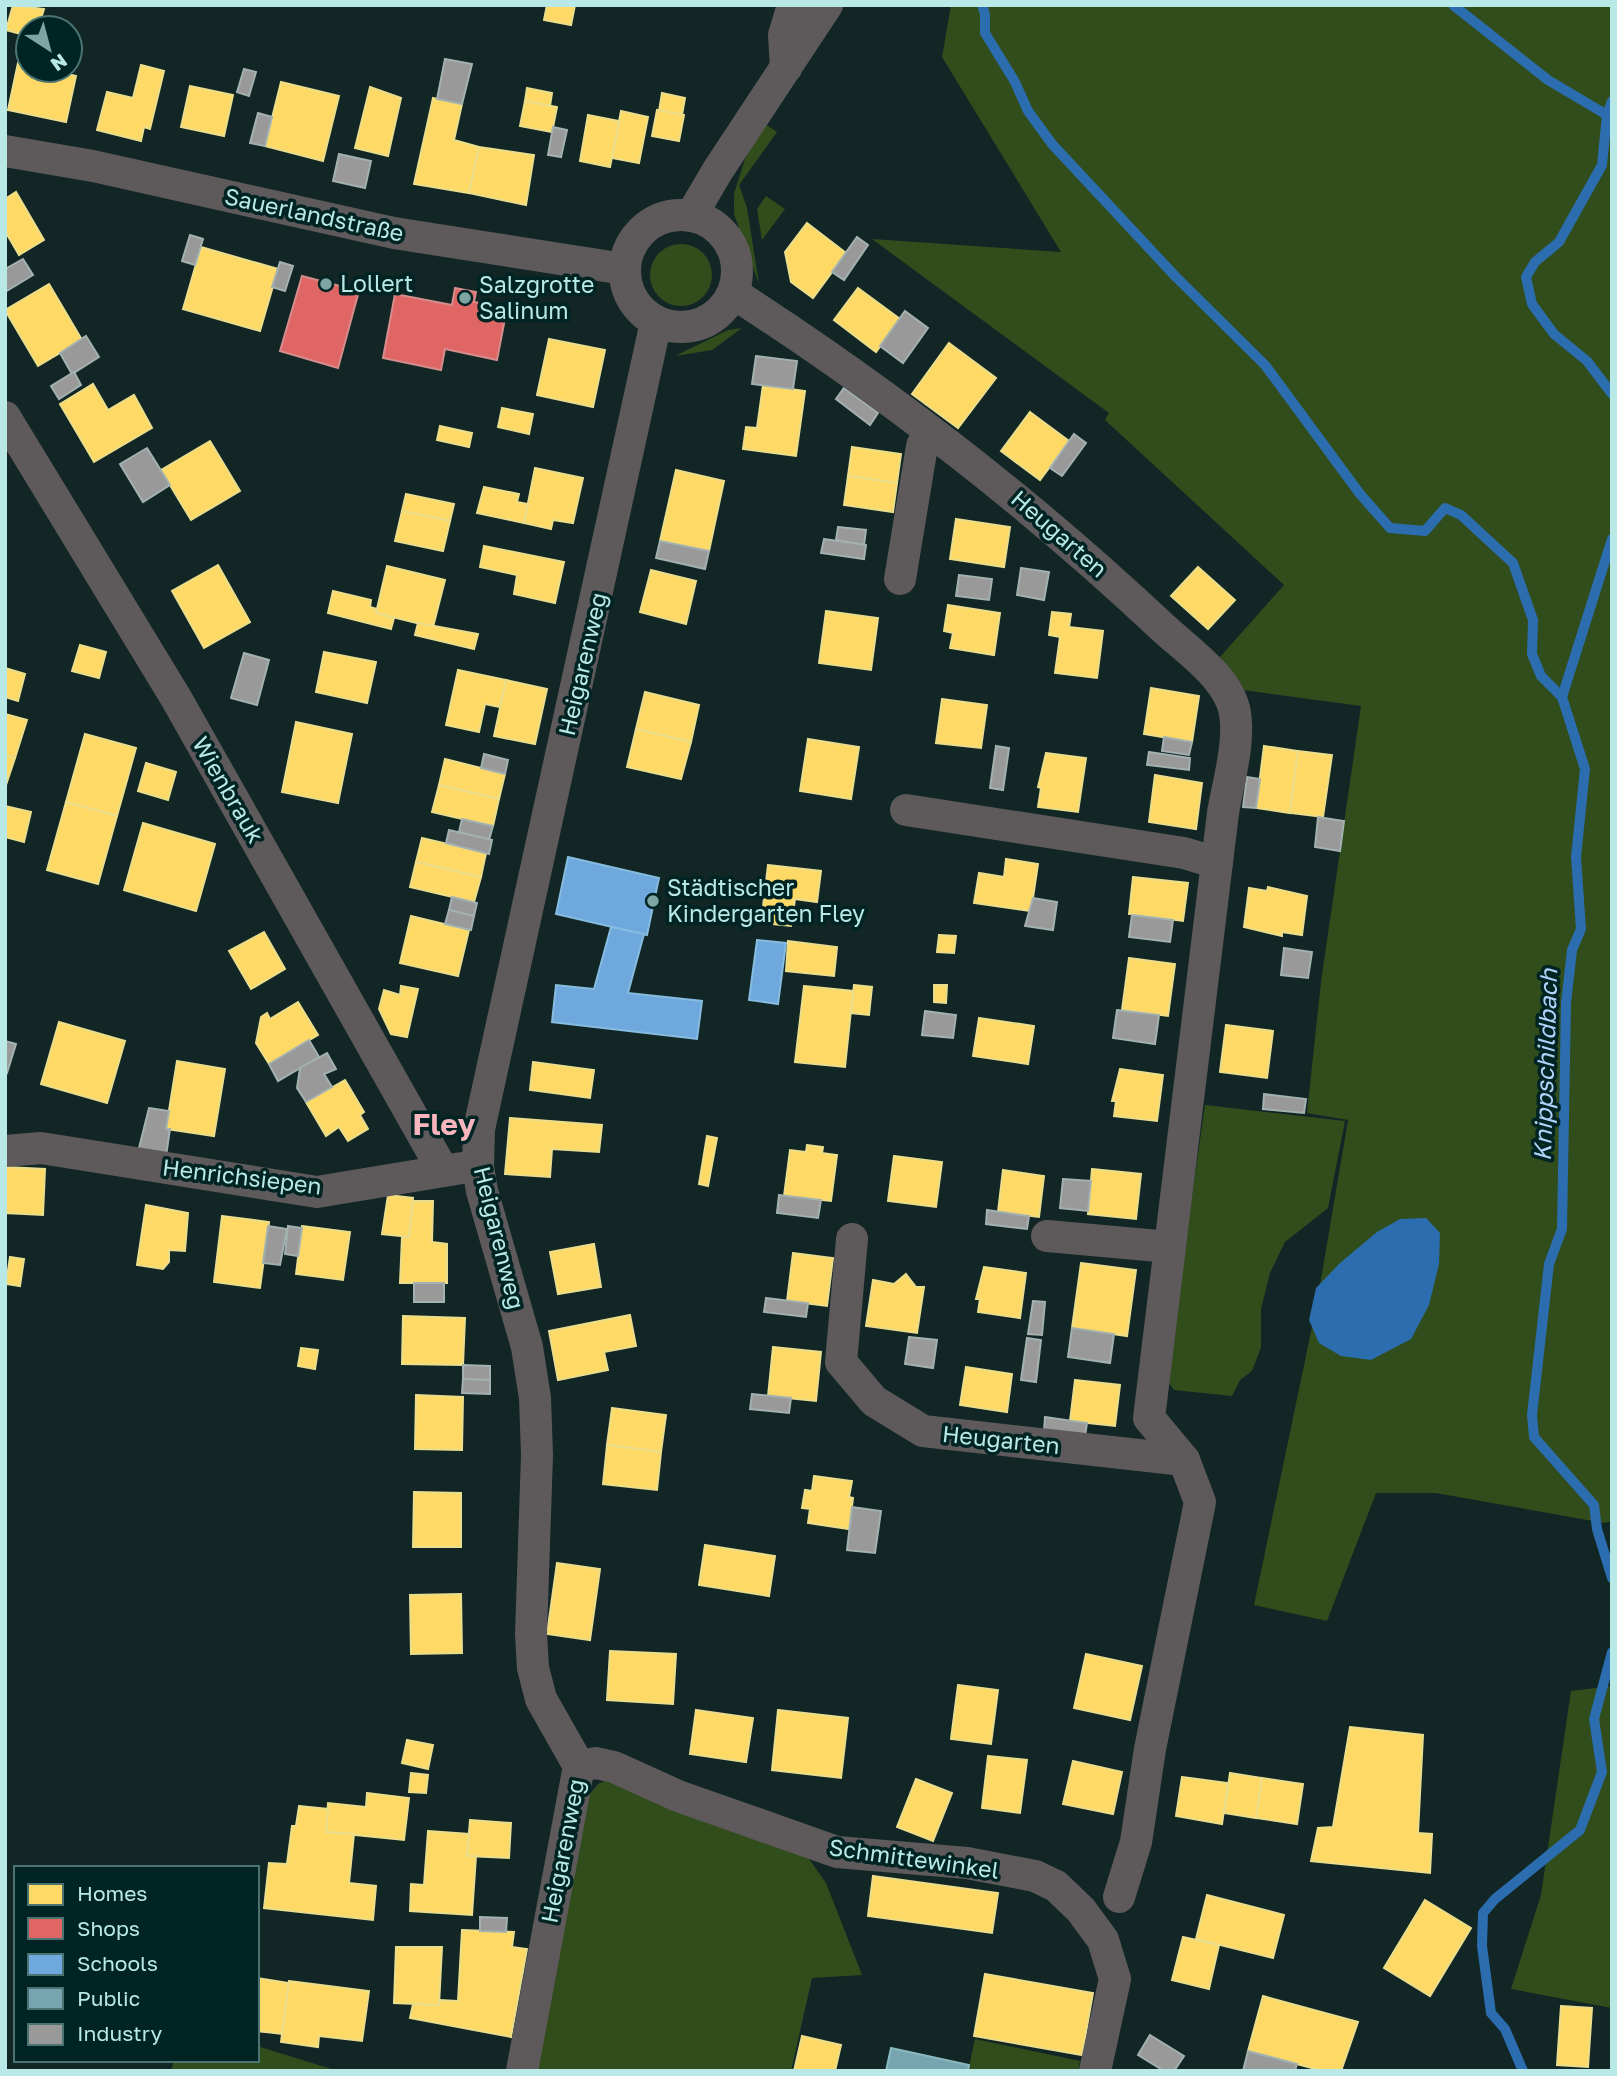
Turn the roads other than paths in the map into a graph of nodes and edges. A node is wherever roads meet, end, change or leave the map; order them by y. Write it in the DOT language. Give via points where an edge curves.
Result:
graph roads {
  1 [pos="793,5"];
  2 [pos="827,5"];
  3 [pos="786,68"];
  4 [pos="5,152"];
  5 [pos="691,216"];
  6 [pos="624,269"];
  7 [pos="733,293"];
  8 [pos="656,322"];
  9 [pos="5,417"];
  10 [pos="929,431"];
  11 [pos="900,579"];
  12 [pos="906,810"];
  13 [pos="1216,863"];
  14 [pos="5,1151"];
  15 [pos="478,1167"];
  16 [pos="442,1169"];
  17 [pos="1047,1236"];
  18 [pos="852,1239"];
  19 [pos="1170,1247"];
  20 [pos="1184,1460"];
  21 [pos="579,1766"];
  22 [pos="1119,1897"];
  23 [pos="522,2071"];
  24 [pos="1095,2071"];
  1 -- 3 [label="street" via="783,35"];
  2 -- 3 [label="street"];
  3 -- 5 [label="street"];
  4 -- 6 [label="street, Sauerlandstraße" via="93,166 394,233"];
  5 -- 6 [label="street" via="667,216 645,227 630,246"];
  5 -- 7 [label="street" via="714,225 731,244 737,268"];
  6 -- 8 [label="street" via="627,290 638,309"];
  7 -- 8 [label="street" via="720,312 701,324 678,328"];
  7 -- 10 [label="street, Heugarten"];
  8 -- 15 [label="street, Heigarenweg" via="479,1129"];
  9 -- 16 [label="street, Wienbrauk" via="176,698"];
  10 -- 11 [label="street" via="922,446"];
  10 -- 13 [label="street, Heugarten" via="1049,523 1221,683 1235,712"];
  12 -- 13 [label="street" via="1184,853"];
  13 -- 19 [label="street, Heugarten"];
  14 -- 16 [label="street, Henrichsiepen" via="41,1149 317,1192"];
  15 -- 16 [label="street, Henrichsiepen"];
  15 -- 21 [label="street, Heigarenweg" via="527,1347 535,1398 533,1668 541,1699"];
  17 -- 19 [label="street"];
  18 -- 20 [label="street, Heugarten" via="841,1362 874,1402 923,1431"];
  19 -- 20 [label="street, Heugarten" via="1149,1418"];
  20 -- 22 [label="street, Heugarten" via="1200,1502 1136,1842"];
  21 -- 23 [label="street, Heigarenweg"];
  21 -- 24 [label="street, Schmittewinkel" via="614,1767 678,1796 836,1852 967,1863 1035,1876 1056,1886 1082,1910 1103,1940 1115,1979"];
}
